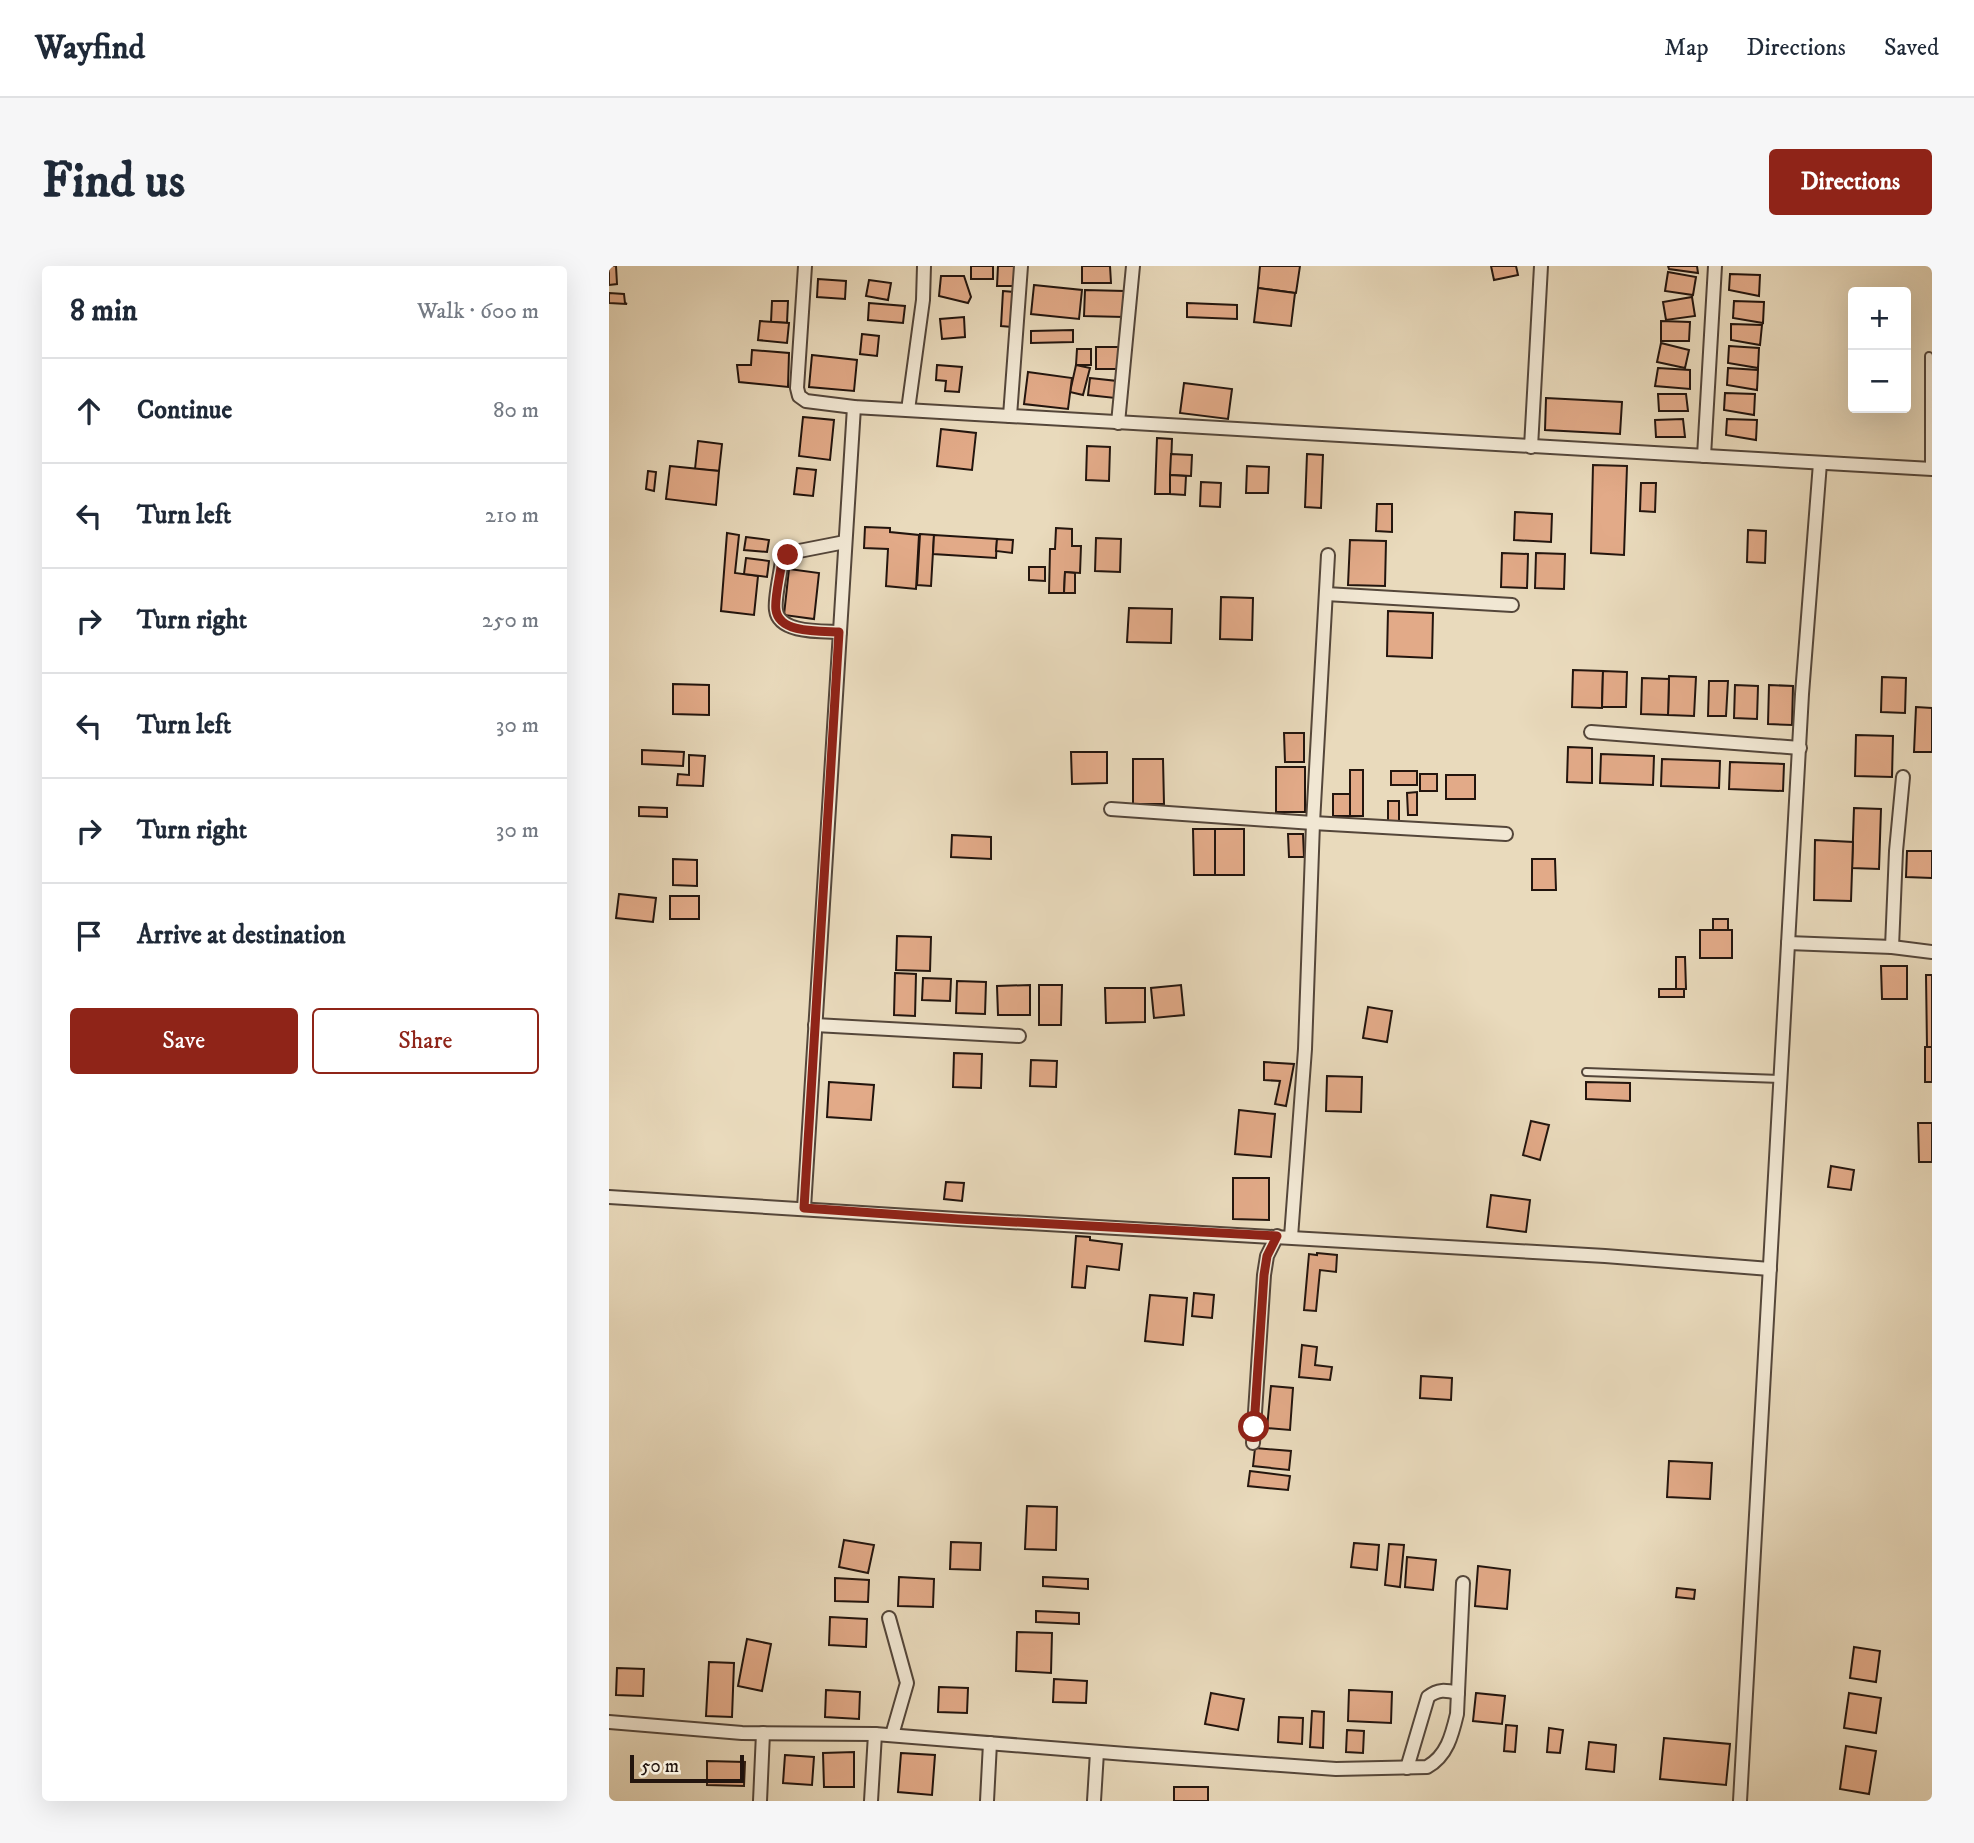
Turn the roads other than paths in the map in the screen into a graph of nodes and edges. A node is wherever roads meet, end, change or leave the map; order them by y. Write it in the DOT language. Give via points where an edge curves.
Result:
graph roads {
  1 [pos="805,266"];
  2 [pos="924,266"];
  3 [pos="1021,266"];
  4 [pos="1133,266"];
  5 [pos="1541,266"];
  6 [pos="1715,266"];
  7 [pos="1929,356"];
  8 [pos="854,407"];
  9 [pos="908,410"];
  10 [pos="1010,416"];
  11 [pos="1118,423"];
  12 [pos="1531,447"];
  13 [pos="1704,456"];
  14 [pos="1820,463"];
  15 [pos="1930,469"];
  16 [pos="845,542"];
  17 [pos="1328,555"];
  18 [pos="1326,594"];
  19 [pos="1512,605"];
  20 [pos="839,632"];
  21 [pos="1591,732"];
  22 [pos="1800,748"];
  23 [pos="1903,777"];
  24 [pos="1111,808"];
  25 [pos="1313,823"];
  26 [pos="1506,834"];
  27 [pos="1788,943"];
  28 [pos="1892,947"];
  29 [pos="1932,952"];
  30 [pos="815,1025"];
  31 [pos="1019,1036"];
  32 [pos="1586,1072"];
  33 [pos="1781,1079"];
  34 [pos="609,1197"];
  35 [pos="804,1208"];
  36 [pos="1277,1236"];
  37 [pos="1291,1237"];
  38 [pos="1770,1269"];
  39 [pos="1253,1443"];
  40 [pos="1463,1583"];
  41 [pos="889,1618"];
  42 [pos="1458,1693"];
  43 [pos="609,1721"];
  44 [pos="763,1733"];
  45 [pos="875,1734"];
  46 [pos="892,1735"];
  47 [pos="990,1743"];
  48 [pos="1097,1752"];
  49 [pos="1407,1768"];
  50 [pos="760,1801"];
  51 [pos="871,1801"];
  52 [pos="986,1801"];
  53 [pos="1094,1801"];
  54 [pos="1740,1801"];
  1 -- 8 [label="street" via="799,396 806,401"];
  2 -- 9 [label="street"];
  3 -- 10 [label="street"];
  4 -- 11 [label="street"];
  5 -- 12 [label="street"];
  6 -- 13 [label="street"];
  7 -- 15 [label="lane"];
  8 -- 9 [label="street"];
  8 -- 16 [label="street"];
  9 -- 10 [label="street"];
  10 -- 11 [label="street"];
  11 -- 12 [label="street"];
  12 -- 13 [label="street"];
  13 -- 14 [label="street"];
  14 -- 15 [label="street"];
  14 -- 22 [label="street"];
  16 -- 20 [label="street"];
  16 -- 20 [label="street" via="794,552 782,560 776,610 786,624 803,630"];
  17 -- 18 [label="street"];
  18 -- 19 [label="street"];
  18 -- 25 [label="street"];
  20 -- 30 [label="street"];
  21 -- 22 [label="street"];
  22 -- 27 [label="street"];
  23 -- 28 [label="street"];
  24 -- 25 [label="street"];
  25 -- 26 [label="street"];
  25 -- 37 [label="street" via="1305,1049"];
  27 -- 28 [label="street"];
  27 -- 33 [label="street"];
  28 -- 29 [label="street"];
  30 -- 31 [label="street"];
  30 -- 35 [label="street"];
  32 -- 33 [label="lane"];
  33 -- 38 [label="street"];
  34 -- 35 [label="street"];
  35 -- 36 [label="street"];
  36 -- 37 [label="street"];
  36 -- 39 [label="street" via="1264,1275"];
  37 -- 38 [label="street"];
  38 -- 54 [label="street"];
  40 -- 42 [label="street"];
  41 -- 46 [label="street" via="907,1683"];
  42 -- 49 [label="street" via="1453,1731 1437,1762"];
  42 -- 49 [label="street" via="1436,1691 1428,1697"];
  43 -- 44 [label="street"];
  44 -- 45 [label="street"];
  44 -- 50 [label="street"];
  45 -- 46 [label="street"];
  45 -- 51 [label="street"];
  46 -- 47 [label="street"];
  47 -- 48 [label="street"];
  47 -- 52 [label="street"];
  48 -- 49 [label="street" via="1336,1769"];
  48 -- 53 [label="street"];
}
